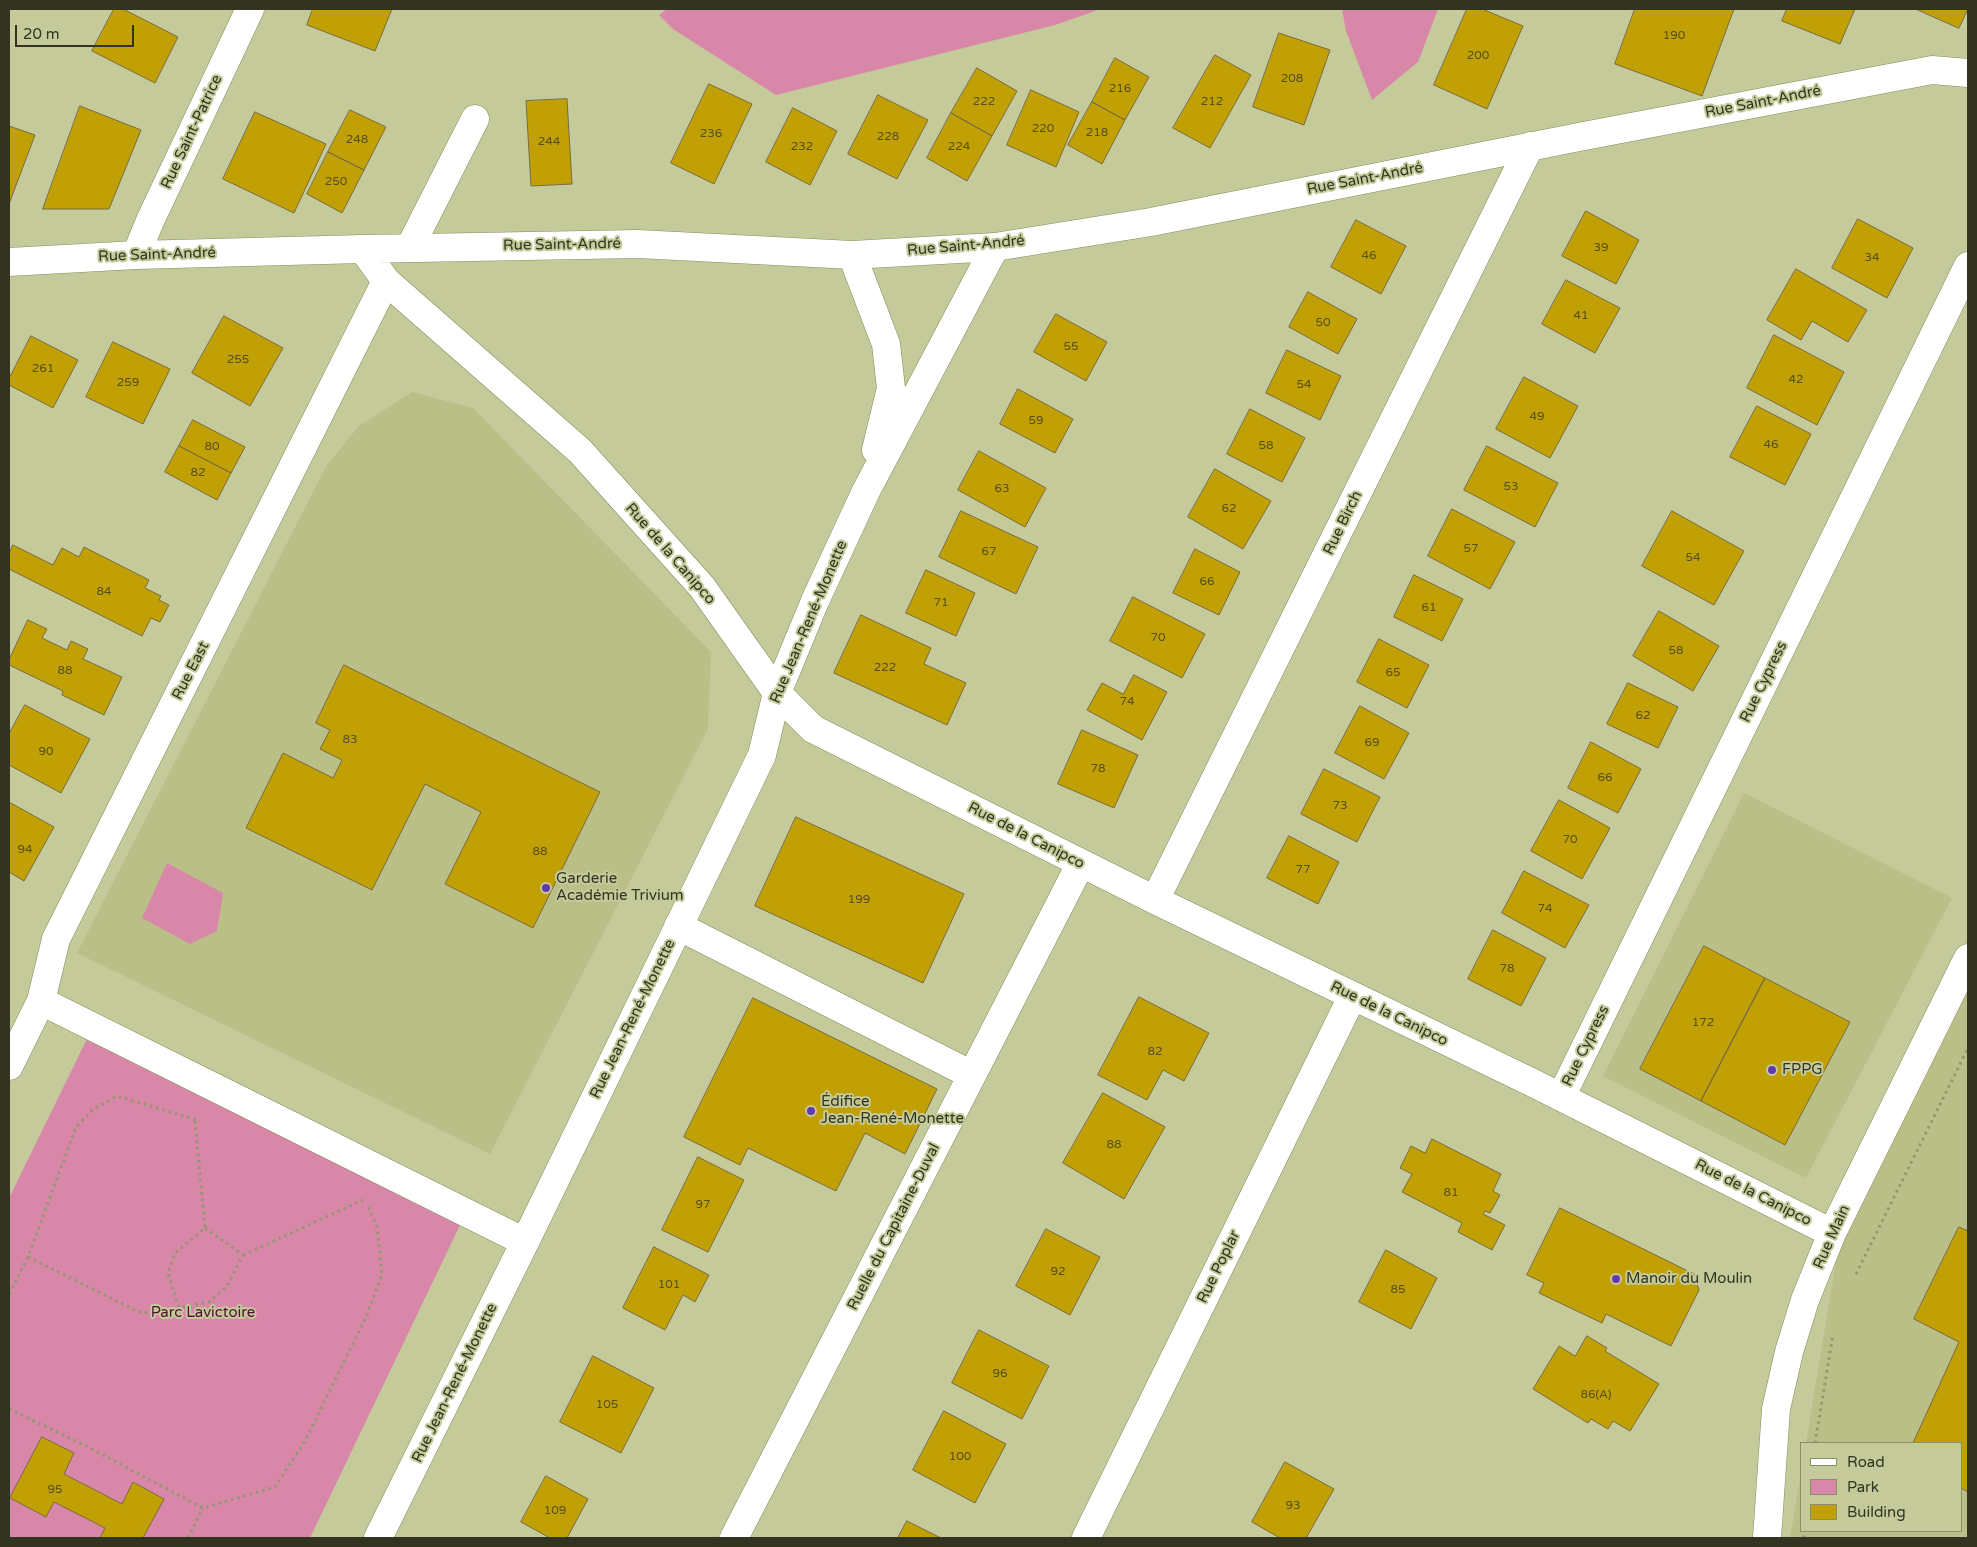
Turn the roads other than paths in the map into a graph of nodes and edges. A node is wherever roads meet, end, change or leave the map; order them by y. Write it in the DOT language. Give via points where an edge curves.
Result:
graph roads {
  1 [pos="250,9"];
  2 [pos="1968,72"];
  3 [pos="475,118"];
  4 [pos="1530,146"];
  5 [pos="995,247"];
  6 [pos="410,248"];
  7 [pos="363,249"];
  8 [pos="136,255"];
  9 [pos="852,255"];
  10 [pos="9,262"];
  11 [pos="1968,266"];
  12 [pos="386,281"];
  13 [pos="866,490"];
  14 [pos="777,693"];
  15 [pos="1081,863"];
  16 [pos="1155,900"];
  17 [pos="678,926"];
  18 [pos="1968,958"];
  19 [pos="1352,997"];
  20 [pos="41,1001"];
  21 [pos="9,1066"];
  22 [pos="972,1075"];
  23 [pos="1561,1098"];
  24 [pos="1832,1233"];
  25 [pos="525,1242"];
  26 [pos="378,1538"];
  27 [pos="734,1538"];
  28 [pos="1086,1538"];
  29 [pos="1767,1538"];
  1 -- 8 [label="street, Rue Saint-Patrice"];
  2 -- 4 [label="street, Rue Saint-André" via="1932,70"];
  3 -- 6 [label="street"];
  4 -- 5 [label="street, Rue Saint-André" via="1151,222"];
  4 -- 16 [label="street, Rue Birch"];
  5 -- 9 [label="street, Rue Saint-André"];
  5 -- 13 [label="street, Rue Jean-René-Monette"];
  6 -- 7 [label="street, Rue Saint-André"];
  6 -- 9 [label="street, Rue Saint-André" via="638,244"];
  7 -- 8 [label="street, Rue Saint-André"];
  7 -- 12 [label="street, Rue de la Canipco"];
  8 -- 10 [label="street, Rue Saint-André"];
  9 -- 13 [label="street, Rue Jean-René-Monette" via="886,344 891,388"];
  11 -- 23 [label="street, Rue Cypress"];
  12 -- 14 [label="street, Rue de la Canipco" via="580,451 702,587"];
  12 -- 20 [label="street, Rue East" via="56,939"];
  13 -- 14 [label="street, Rue Jean-René-Monette"];
  14 -- 15 [label="street, Rue de la Canipco" via="813,729"];
  14 -- 17 [label="street, Rue Jean-René-Monette" via="762,755"];
  15 -- 16 [label="street, Rue de la Canipco"];
  15 -- 22 [label="street, Ruelle du Capitaine-Duval"];
  16 -- 19 [label="street, Rue de la Canipco"];
  17 -- 22 [label="street"];
  17 -- 25 [label="street, Rue Jean-René-Monette"];
  18 -- 24 [label="street, Rue Main"];
  19 -- 23 [label="street, Rue de la Canipco"];
  19 -- 28 [label="street, Rue Poplar"];
  20 -- 21 [label="street, Rue East"];
  20 -- 25 [label="street"];
  22 -- 27 [label="street, Ruelle du Capitaine-Duval"];
  23 -- 24 [label="street, Rue de la Canipco"];
  24 -- 29 [label="street, Rue Main" via="1805,1300 1776,1409"];
  25 -- 26 [label="street, Rue Jean-René-Monette"];
}
